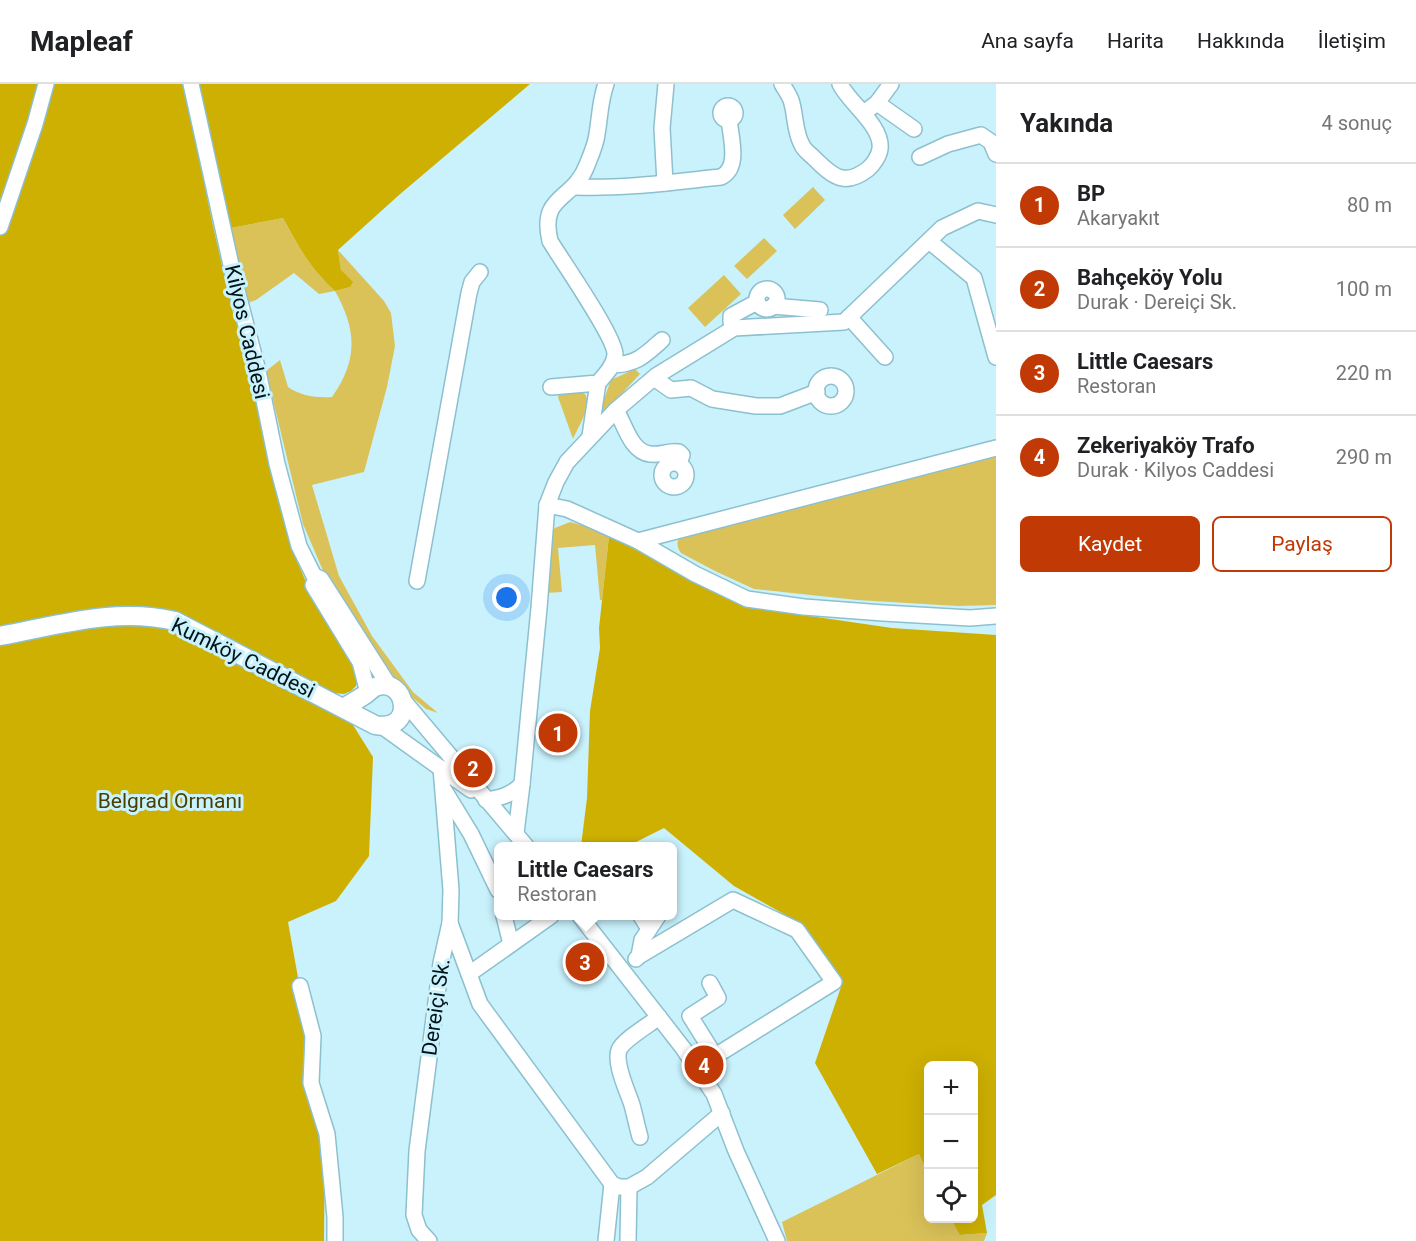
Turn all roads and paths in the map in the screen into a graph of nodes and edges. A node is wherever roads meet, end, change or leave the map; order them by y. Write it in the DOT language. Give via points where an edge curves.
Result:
graph roads {
  1 [pos="46,84"];
  2 [pos="190,84"];
  3 [pos="606,84"];
  4 [pos="666,84"];
  5 [pos="782,84"];
  6 [pos="840,84"];
  7 [pos="891,84"];
  8 [pos="877,103"];
  9 [pos="865,113"];
  10 [pos="729,120"];
  11 [pos="914,129"];
  12 [pos="996,154"];
  13 [pos="920,157"];
  14 [pos="665,183"];
  15 [pos="575,187"];
  16 [pos="996,206"];
  17 [pos="978,211"];
  18 [pos="996,215"];
  19 [pos="0,227"];
  20 [pos="929,241"];
  21 [pos="480,272"];
  22 [pos="820,310"];
  23 [pos="849,317"];
  24 [pos="734,328"];
  25 [pos="662,340"];
  26 [pos="885,357"];
  27 [pos="996,357"];
  28 [pos="612,365"];
  29 [pos="654,378"];
  30 [pos="598,383"];
  31 [pos="551,387"];
  32 [pos="817,392"];
  33 [pos="616,410"];
  34 [pos="590,436"];
  35 [pos="996,448"];
  36 [pos="679,464"];
  37 [pos="547,505"];
  38 [pos="638,541"];
  39 [pos="314,576"];
  40 [pos="417,581"];
  41 [pos="996,616"];
  42 [pos="0,636"];
  43 [pos="397,693"];
  44 [pos="366,694"];
  45 [pos="343,708"];
  46 [pos="376,724"];
  47 [pos="441,768"];
  48 [pos="522,784"];
  49 [pos="442,787"];
  50 [pos="486,800"];
  51 [pos="516,833"];
  52 [pos="523,842"];
  53 [pos="494,882"];
  54 [pos="505,920"];
  55 [pos="545,920"];
  56 [pos="584,920"];
  57 [pos="645,922"];
  58 [pos="450,923"];
  59 [pos="511,944"];
  60 [pos="639,956"];
  61 [pos="622,970"];
  62 [pos="469,974"];
  63 [pos="710,983"];
  64 [pos="300,986"];
  65 [pos="659,1017"];
  66 [pos="715,1056"];
  67 [pos="696,1068"];
  68 [pos="722,1113"];
  69 [pos="640,1137"];
  70 [pos="612,1184"];
  71 [pos="629,1187"];
  72 [pos="335,1241"];
  73 [pos="429,1241"];
  74 [pos="606,1241"];
  75 [pos="628,1241"];
  76 [pos="777,1241"];
  1 -- 19 [label="street"];
  2 -- 39 [label="street, Kilyos Caddesi" via="277,464 299,546"];
  3 -- 15 [label="street" via="597,137"];
  4 -- 14 [label="street" via="662,128"];
  5 -- 9 [label="street" via="791,100 802,146 838,178 856,178 873,165 880,148"];
  6 -- 9 [label="street" via="847,97"];
  7 -- 8 [label="street"];
  8 -- 9 [label="street"];
  8 -- 11 [label="street"];
  10 -- 14 [label="street" via="732,165 727,174"];
  12 -- 13 [label="street" via="991,142 981,135"];
  14 -- 15 [label="street"];
  15 -- 28 [label="street" via="556,201 546,226 550,242 614,347"];
  16 -- 17 [label="street"];
  17 -- 18 [label="street"];
  17 -- 20 [label="street" via="942,228"];
  20 -- 23 [label="street"];
  20 -- 27 [label="street" via="974,278"];
  21 -- 40 [label="street" via="469,293"];
  22 -- 24 [label="street" via="765,308 758,302 731,316"];
  23 -- 24 [label="street" via="844,322"];
  23 -- 26 [label="street"];
  24 -- 29 [label="street"];
  25 -- 28 [label="street" via="639,360"];
  28 -- 30 [label="street"];
  29 -- 32 [label="street" via="671,390 691,388 712,399 756,406 780,406"];
  29 -- 33 [label="street"];
  30 -- 31 [label="street"];
  30 -- 34 [label="street"];
  33 -- 34 [label="street"];
  33 -- 36 [label="street" via="633,445 650,454 679,452"];
  34 -- 37 [label="street" via="567,462"];
  35 -- 38 [label="street"];
  37 -- 38 [label="street" via="567,509"];
  37 -- 48 [label="street"];
  38 -- 41 [label="street" via="747,599 894,614"];
  39 -- 43 [label="street" via="321,579"];
  39 -- 44 [label="street" via="312,584 360,662"];
  42 -- 45 [label="main road, Kumköy Caddesi" via="95,617 155,616 175,621"];
  43 -- 44 [label="main road" via="383,686"];
  43 -- 46 [label="main road" via="402,713 398,721"];
  43 -- 50 [label="street"];
  44 -- 45 [label="main road"];
  44 -- 46 [label="main road" via="363,713"];
  45 -- 46 [label="main road, Kumköy Caddesi"];
  46 -- 47 [label="street"];
  47 -- 49 [label="street, Dereiçi Sk."];
  47 -- 50 [label="street"];
  48 -- 50 [label="street" via="511,794"];
  48 -- 51 [label="street"];
  49 -- 53 [label="street"];
  49 -- 58 [label="street, Dereiçi Sk."];
  50 -- 51 [label="street"];
  51 -- 52 [label="street"];
  54 -- 59 [label="street"];
  55 -- 59 [label="street"];
  56 -- 61 [label="street"];
  57 -- 60 [label="street"];
  58 -- 62 [label="street"];
  58 -- 73 [label="street, Dereiçi Sk." via="441,963 417,1151 414,1215 418,1230"];
  59 -- 62 [label="street"];
  60 -- 61 [label="street"];
  60 -- 66 [label="street" via="733,900 797,930 834,982"];
  61 -- 65 [label="street"];
  62 -- 70 [label="street" via="480,1004"];
  63 -- 66 [label="street" via="718,998 690,1016"];
  64 -- 72 [label="street" via="313,1036 311,1083 327,1134"];
  65 -- 67 [label="street"];
  65 -- 69 [label="street" via="625,1042 618,1055"];
  66 -- 67 [label="street"];
  67 -- 68 [label="street"];
  68 -- 71 [label="street" via="647,1177"];
  68 -- 76 [label="street"];
  70 -- 71 [label="street"];
  70 -- 74 [label="street"];
  71 -- 75 [label="street"];
}
